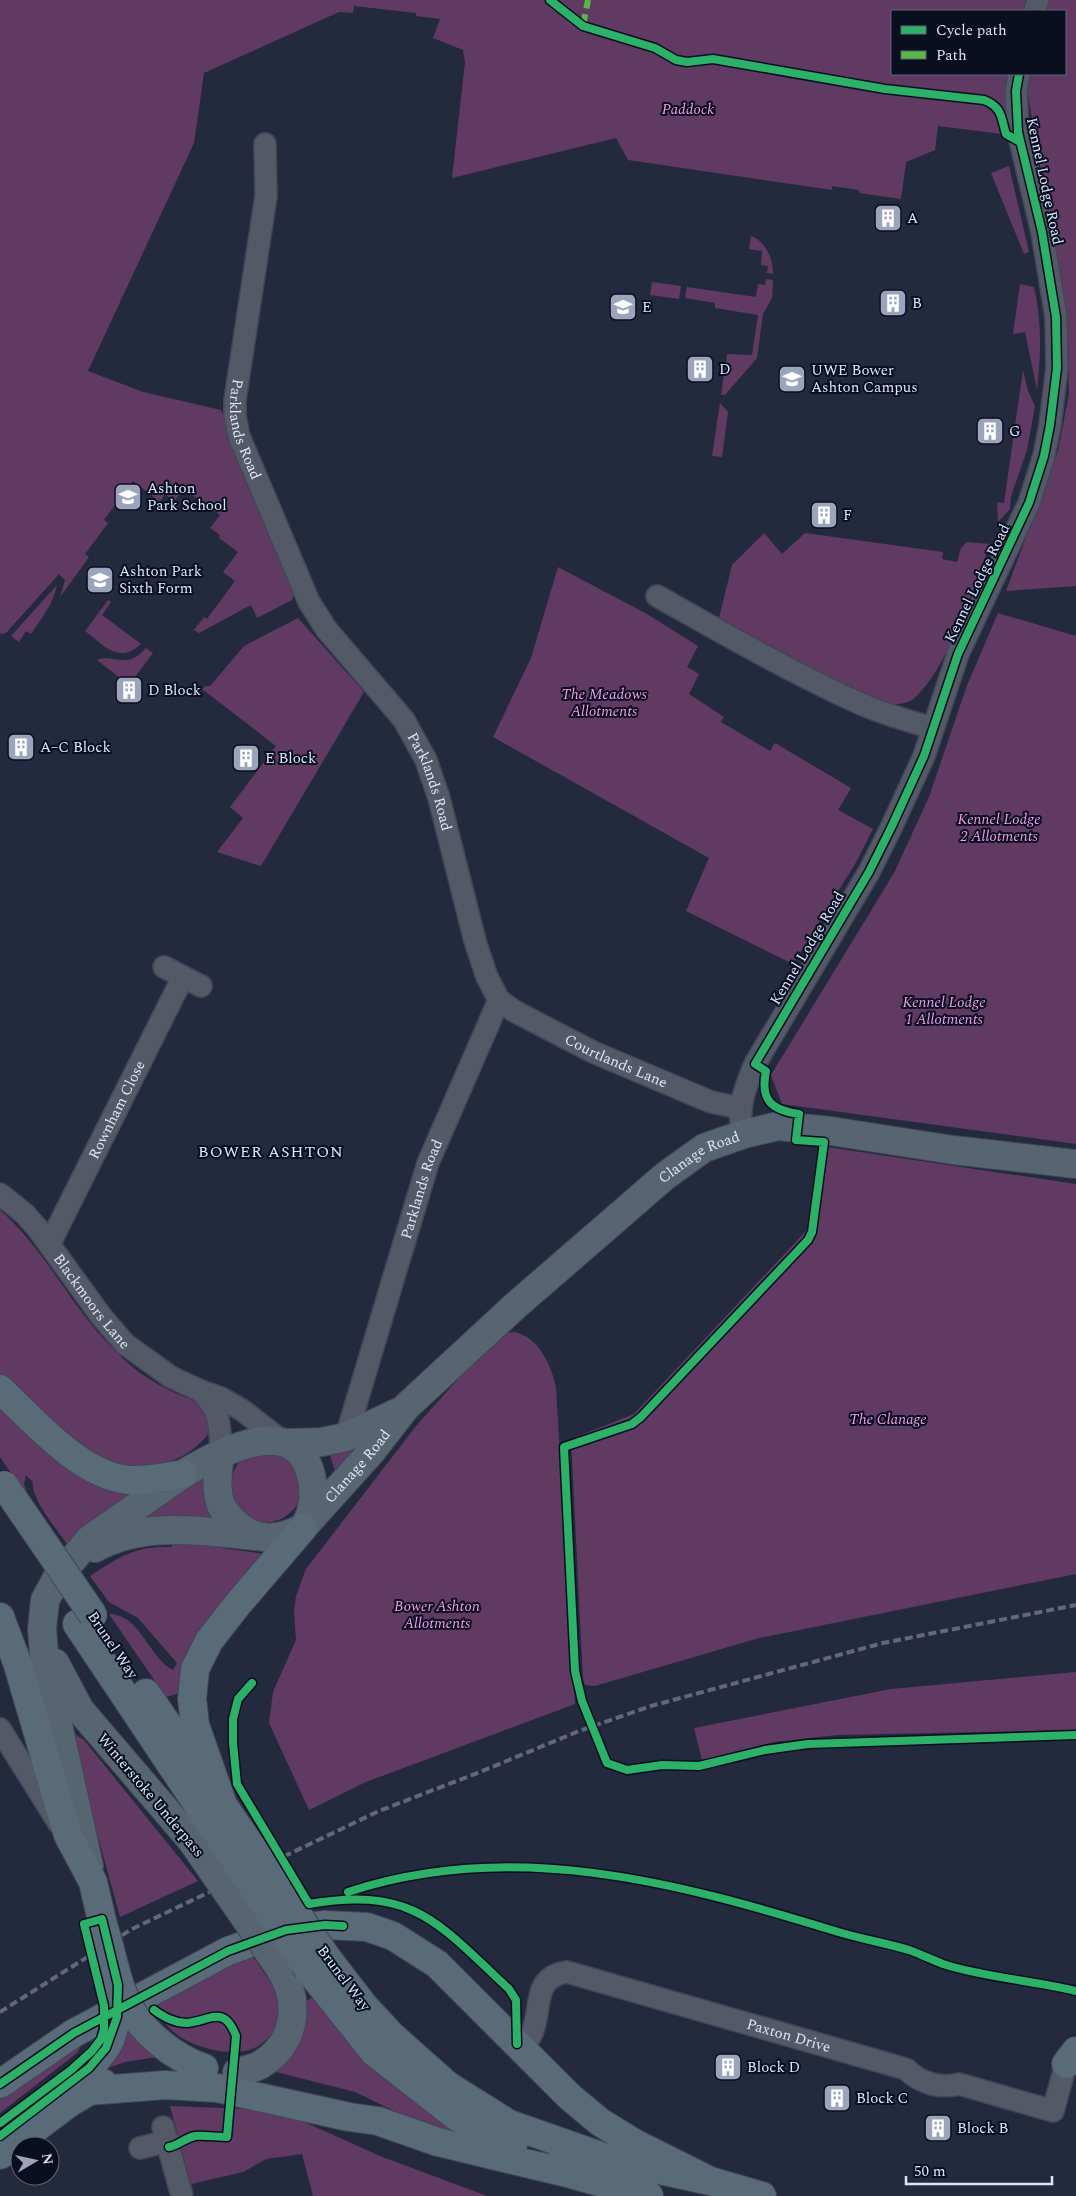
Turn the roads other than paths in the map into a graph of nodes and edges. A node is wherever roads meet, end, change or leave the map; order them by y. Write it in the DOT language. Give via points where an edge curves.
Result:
graph roads {
  1 [pos="1018,75"];
  2 [pos="265,144"];
  3 [pos="657,596"];
  4 [pos="933,728"];
  5 [pos="182,976"];
  6 [pos="499,1000"];
  7 [pos="742,1121"];
  8 [pos="1076,1164"];
  9 [pos="0,1194"];
  10 [pos="50,1243"];
  11 [pos="0,1389"];
  12 [pos="201,1391"];
  13 [pos="406,1407"];
  14 [pos="346,1438"];
  15 [pos="285,1442"];
  16 [pos="221,1454"];
  17 [pos="183,1474"];
  18 [pos="1,1491"];
  19 [pos="305,1525"];
  20 [pos="254,1536"];
  21 [pos="70,1562"];
  22 [pos="0,1617"];
  23 [pos="42,1628"];
  24 [pos="0,1729"];
  25 [pos="208,1822"];
  26 [pos="68,1835"];
  27 [pos="93,1882"];
  28 [pos="318,1964"];
  29 [pos="118,1985"];
  30 [pos="520,2047"];
  31 [pos="1071,2057"];
  32 [pos="204,2068"];
  33 [pos="237,2072"];
  34 [pos="0,2084"];
  35 [pos="87,2091"];
  36 [pos="378,2121"];
  37 [pos="0,2136"];
  38 [pos="140,2148"];
  39 [pos="0,2155"];
  40 [pos="571,2174"];
  41 [pos="710,2182"];
  42 [pos="182,2196"];
  43 [pos="649,2196"];
  44 [pos="762,2196"];
  1 -- 4 [label="street, Kennel Lodge Road" via="1018,132 1042,232 1056,317 1054,397 1044,456 1029,503 958,654"];
  2 -- 6 [label="street, Parklands Road" via="266,196 235,400 239,436 309,602 327,630 404,720 426,760 439,798 475,940 487,977"];
  3 -- 4 [label="street" via="851,700"];
  4 -- 7 [label="street, Kennel Lodge Road" via="924,756 881,849 755,1064"];
  5 -- 10 [label="street, Rownham Close"];
  6 -- 7 [label="street, Courtlands Lane" via="609,1060 711,1102"];
  6 -- 14 [label="street, Parklands Road" via="428,1163"];
  7 -- 8 [label="main road, Clanage Road"];
  7 -- 13 [label="main road, Clanage Road" via="665,1176 514,1306"];
  9 -- 10 [label="street, Blackmoors Lane" via="25,1214"];
  10 -- 12 [label="street, Blackmoors Lane" via="125,1344 155,1368"];
  11 -- 17 [label="highway" via="68,1450 103,1473 128,1480"];
  12 -- 15 [label="street, Blackmoors Lane" via="242,1410"];
  12 -- 16 [label="street, Blackmoors Lane" via="218,1413"];
  13 -- 14 [label="main road, Clanage Road"];
  13 -- 19 [label="main road, Clanage Road" via="371,1452"];
  14 -- 15 [label="main road, Clanage Road"];
  15 -- 16 [label="main road" via="250,1443"];
  15 -- 19 [label="main road" via="298,1451 311,1472 313,1496"];
  16 -- 17 [label="main road, Winterstoke Underpass"];
  16 -- 20 [label="main road" via="218,1470 221,1505 231,1519"];
  17 -- 21 [label="main road, Winterstoke Underpass" via="90,1539"];
  18 -- 25 [label="highway, Brunel Way, bridge" via="85,1619"];
  19 -- 20 [label="main road" via="273,1538"];
  19 -- 25 [label="highway" via="237,1605 209,1642 196,1669 192,1699"];
  20 -- 21 [label="main road, Winterstoke Underpass" via="184,1530 141,1532 117,1537"];
  21 -- 23 [label="main road, Winterstoke Underpass" via="45,1600"];
  22 -- 26 [label="highway" via="17,1662"];
  23 -- 25 [label="main road, Winterstoke Underpass" via="53,1659 80,1710"];
  23 -- 27 [label="main road, Winterstoke Underpass" via="45,1665"];
  24 -- 26 [label="street"];
  25 -- 28 [label="highway, Brunel Way, bridge"];
  25 -- 33 [label="main road, Winterstoke Underpass, bridge" via="286,1979 292,2000 293,2021 284,2041 271,2057 258,2066"];
  26 -- 27 [label="highway"];
  27 -- 29 [label="highway, Winterstoke Underpass, bridge"];
  28 -- 40 [label="highway, Brunel Way" via="374,2052 457,2117"];
  28 -- 41 [label="highway, Brunel Way" via="447,2085 509,2124 606,2158"];
  29 -- 32 [label="highway, bridge" via="150,2035 170,2052"];
  29 -- 37 [label="highway, bridge" via="117,2017 106,2048 89,2068"];
  30 -- 31 [label="street, Paxton Drive" via="532,2033 537,2002 544,1986 552,1977 567,1972 906,2069 916,2078 946,2087 959,2084 1053,2111"];
  30 -- 34 [label="highway" via="437,1964 393,1936 367,1927 324,1925 286,1930 228,1951 74,2034"];
  30 -- 41 [label="highway" via="600,2122"];
  32 -- 33 [label="highway"];
  32 -- 35 [label="highway" via="127,2074"];
  33 -- 36 [label="highway" via="331,2097"];
  35 -- 36 [label="highway" via="198,2085"];
  35 -- 39 [label="highway"];
  36 -- 40 [label="highway" via="438,2142"];
  38 -- 42 [label="street" via="165,2134"];
  40 -- 43 [label="highway, Brunel Way"];
  41 -- 44 [label="highway, Brunel Way"];
}
